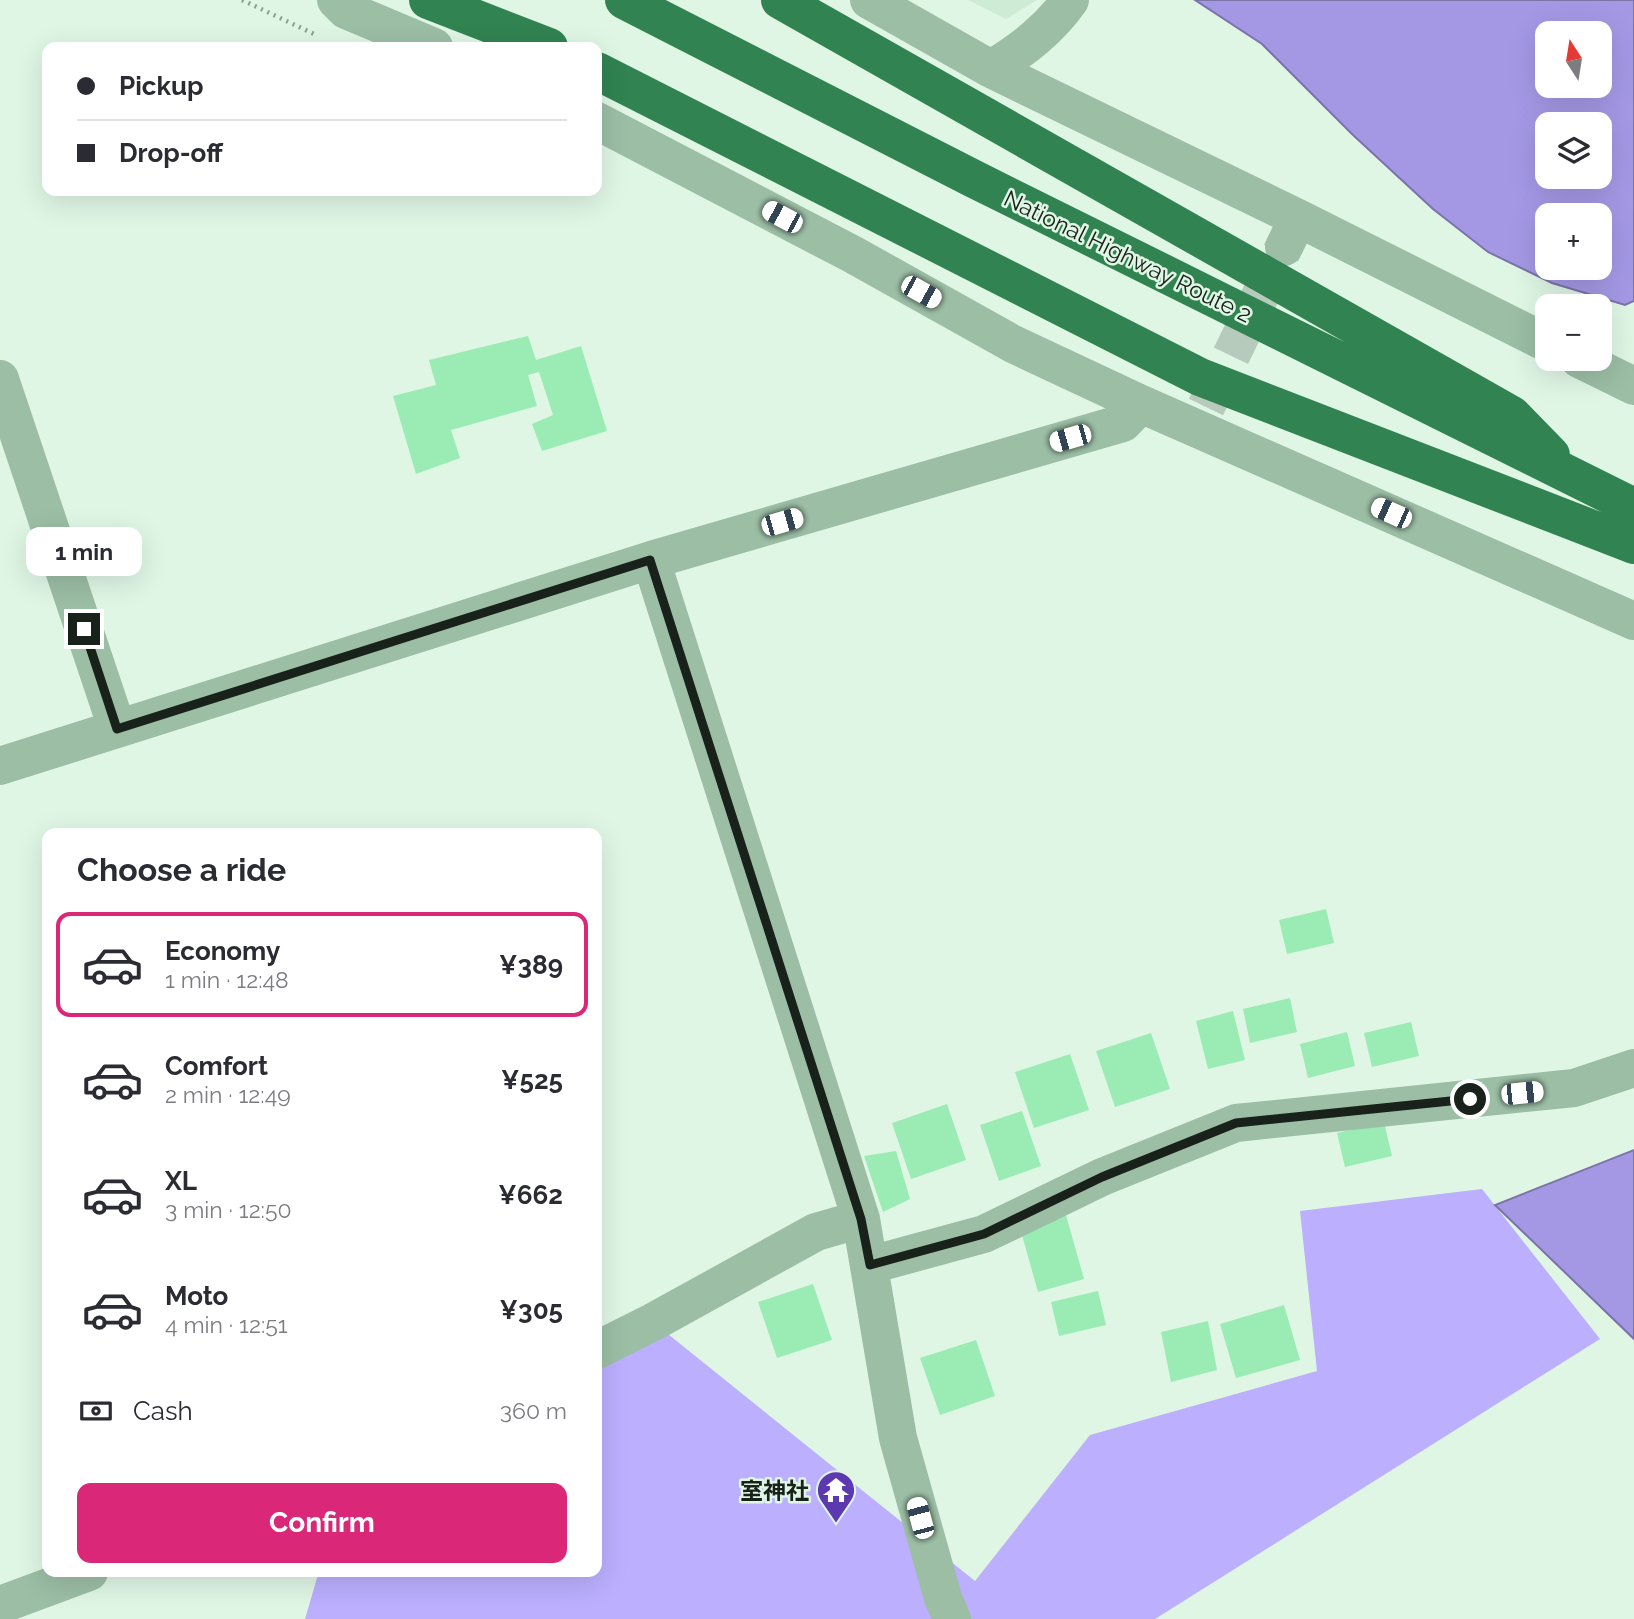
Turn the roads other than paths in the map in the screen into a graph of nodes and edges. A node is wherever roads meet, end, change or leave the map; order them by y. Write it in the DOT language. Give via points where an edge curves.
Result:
graph roads {
  1 [pos="336,0"];
  2 [pos="428,0"];
  3 [pos="624,0"];
  4 [pos="780,0"];
  5 [pos="869,0"];
  6 [pos="1070,0"];
  7 [pos="422,42"];
  8 [pos="536,42"];
  9 [pos="991,69"];
  10 [pos="602,74"];
  11 [pos="602,124"];
  12 [pos="1535,338"];
  13 [pos="1603,371"];
  14 [pos="0,379"];
  15 [pos="1634,386"];
  16 [pos="1141,404"];
  17 [pos="1573,477"];
  18 [pos="1634,507"];
  19 [pos="1634,545"];
  20 [pos="650,560"];
  21 [pos="1634,621"];
  22 [pos="117,729"];
  23 [pos="0,766"];
  24 [pos="1634,1068"];
  25 [pos="861,1219"];
  26 [pos="870,1265"];
  27 [pos="602,1348"];
  28 [pos="76,1577"];
  29 [pos="0,1605"];
  30 [pos="951,1619"];
  1 -- 7 [label="street" via="346,10"];
  2 -- 8 [label="highway"];
  3 -- 17 [label="highway, National Highway Route 2" via="986,186"];
  4 -- 17 [label="highway" via="1512,415"];
  5 -- 9 [label="street"];
  6 -- 9 [label="street" via="1026,48"];
  9 -- 12 [label="street" via="1291,232"];
  10 -- 19 [label="highway" via="1200,377"];
  11 -- 16 [label="street" via="1013,344"];
  13 -- 15 [label="street"];
  14 -- 22 [label="street"];
  16 -- 20 [label="street" via="1123,423"];
  16 -- 21 [label="street" via="1201,417"];
  17 -- 18 [label="highway, National Highway Route 2"];
  20 -- 22 [label="street"];
  20 -- 25 [label="street"];
  22 -- 23 [label="street"];
  24 -- 26 [label="street" via="1574,1088 1236,1123 1102,1177 984,1234"];
  25 -- 26 [label="street"];
  25 -- 27 [label="street" via="816,1232"];
  26 -- 30 [label="street" via="898,1438"];
  28 -- 29 [label="street"];
}
